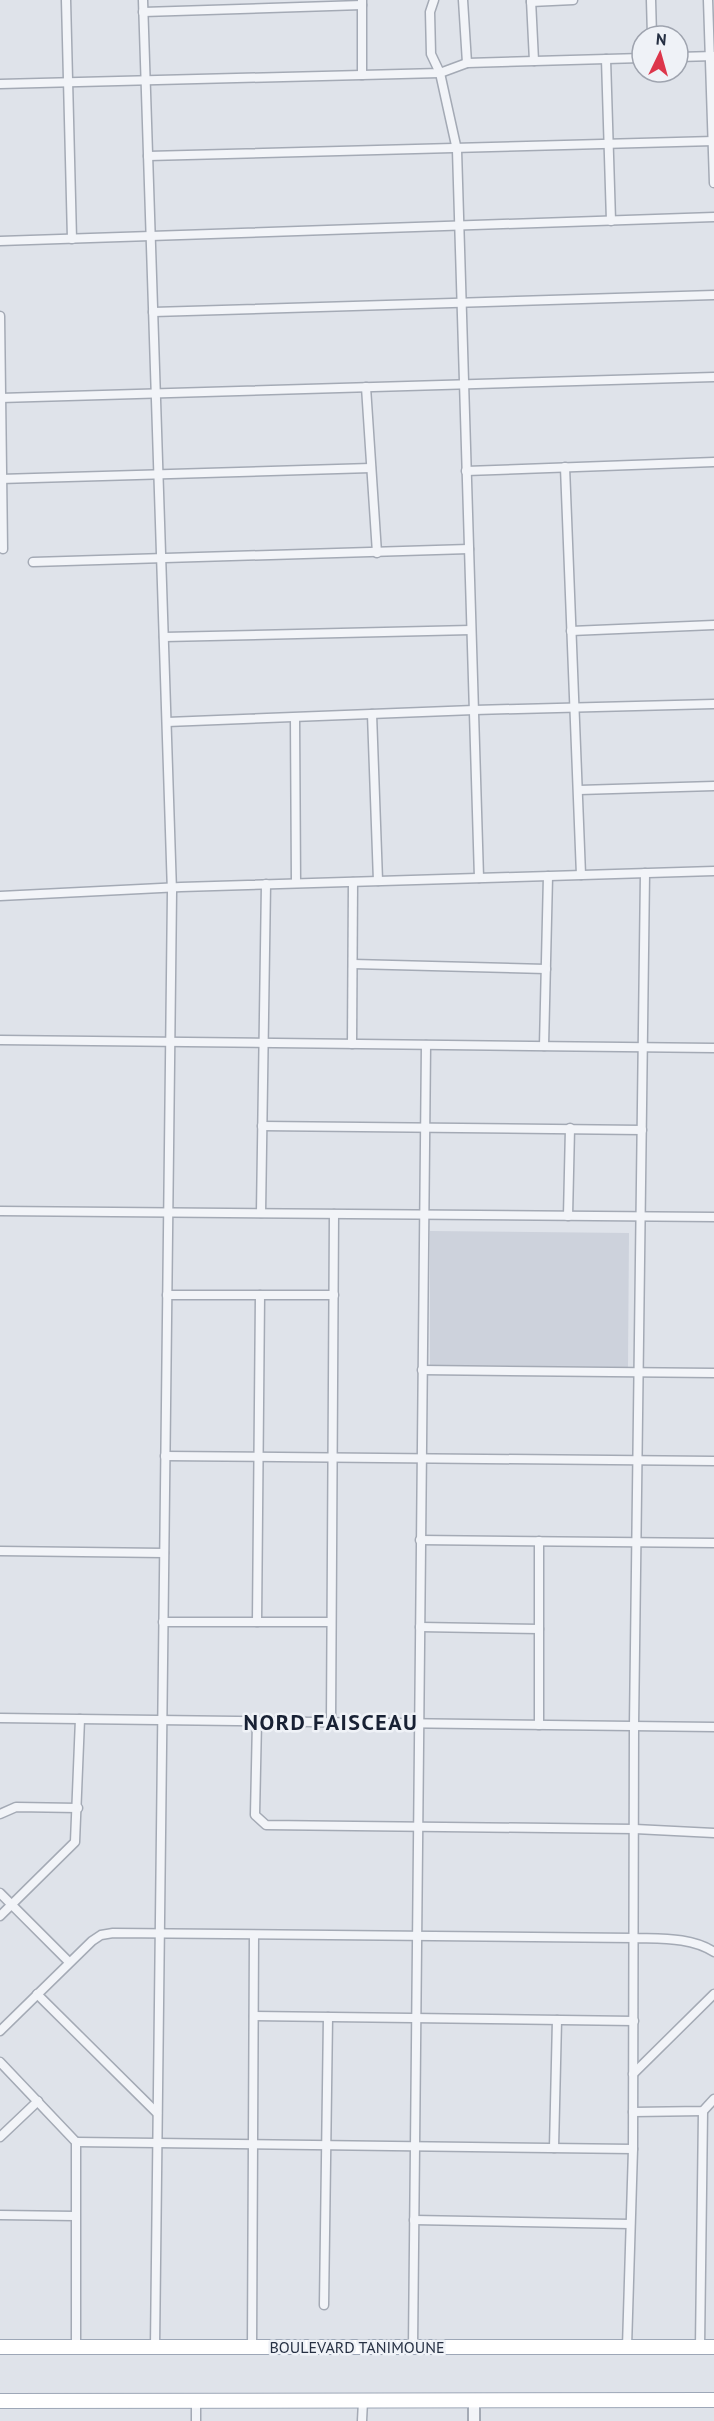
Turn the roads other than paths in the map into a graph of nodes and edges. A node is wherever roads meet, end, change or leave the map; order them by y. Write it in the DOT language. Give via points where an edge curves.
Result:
graph roads {
  1 [pos="66,0"];
  2 [pos="143,0"];
  3 [pos="216,0"];
  4 [pos="434,0"];
  5 [pos="463,0"];
  6 [pos="573,0"];
  7 [pos="651,0"];
  8 [pos="708,0"];
  9 [pos="531,1"];
  10 [pos="362,2"];
  11 [pos="216,10"];
  12 [pos="143,12"];
  13 [pos="652,24"];
  14 [pos="712,56"];
  15 [pos="690,57"];
  16 [pos="630,58"];
  17 [pos="606,59"];
  18 [pos="534,61"];
  19 [pos="467,63"];
  20 [pos="440,73"];
  21 [pos="362,75"];
  22 [pos="146,80"];
  23 [pos="68,82"];
  24 [pos="0,84"];
  25 [pos="713,141"];
  26 [pos="608,145"];
  27 [pos="457,150"];
  28 [pos="148,156"];
  29 [pos="714,183"];
  30 [pos="714,217"];
  31 [pos="610,221"];
  32 [pos="459,226"];
  33 [pos="151,236"];
  34 [pos="72,239"];
  35 [pos="0,242"];
  36 [pos="714,295"];
  37 [pos="461,303"];
  38 [pos="153,312"];
  39 [pos="0,316"];
  40 [pos="714,377"];
  41 [pos="464,384"];
  42 [pos="366,387"];
  43 [pos="156,393"];
  44 [pos="1,398"];
  45 [pos="714,462"];
  46 [pos="565,467"];
  47 [pos="371,468"];
  48 [pos="466,471"];
  49 [pos="159,475"];
  50 [pos="2,479"];
  51 [pos="3,549"];
  52 [pos="469,549"];
  53 [pos="377,553"];
  54 [pos="161,559"];
  55 [pos="33,562"];
  56 [pos="714,625"];
  57 [pos="471,630"];
  58 [pos="571,631"];
  59 [pos="164,637"];
  60 [pos="714,704"];
  61 [pos="575,707"];
  62 [pos="474,710"];
  63 [pos="372,714"];
  64 [pos="295,718"];
  65 [pos="167,722"];
  66 [pos="714,786"];
  67 [pos="579,790"];
  68 [pos="714,871"];
  69 [pos="645,873"];
  70 [pos="581,875"];
  71 [pos="548,876"];
  72 [pos="479,878"];
  73 [pos="378,881"];
  74 [pos="353,882"];
  75 [pos="296,883"];
  76 [pos="266,884"];
  77 [pos="172,887"];
  78 [pos="0,896"];
  79 [pos="353,964"];
  80 [pos="546,969"];
  81 [pos="0,1040"];
  82 [pos="170,1042"];
  83 [pos="264,1043"];
  84 [pos="352,1044"];
  85 [pos="426,1045"];
  86 [pos="544,1046"];
  87 [pos="643,1047"];
  88 [pos="714,1048"];
  89 [pos="262,1126"];
  90 [pos="424,1127"];
  91 [pos="570,1128"];
  92 [pos="642,1130"];
  93 [pos="0,1211"];
  94 [pos="168,1213"];
  95 [pos="261,1213"];
  96 [pos="334,1214"];
  97 [pos="424,1215"];
  98 [pos="568,1216"];
  99 [pos="640,1217"];
  100 [pos="714,1218"];
  101 [pos="167,1295"];
  102 [pos="260,1295"];
  103 [pos="334,1295"];
  104 [pos="422,1370"];
  105 [pos="639,1372"];
  106 [pos="714,1373"];
  107 [pos="165,1456"];
  108 [pos="259,1456"];
  109 [pos="333,1457"];
  110 [pos="421,1458"];
  111 [pos="639,1460"];
  112 [pos="714,1461"];
  113 [pos="420,1540"];
  114 [pos="539,1541"];
  115 [pos="637,1542"];
  116 [pos="714,1543"];
  117 [pos="0,1551"];
  118 [pos="164,1553"];
  119 [pos="163,1622"];
  120 [pos="257,1622"];
  121 [pos="332,1622"];
  122 [pos="420,1628"];
  123 [pos="539,1629"];
  124 [pos="0,1718"];
  125 [pos="80,1719"];
  126 [pos="162,1720"];
  127 [pos="257,1721"];
  128 [pos="331,1722"];
  129 [pos="420,1724"];
  130 [pos="539,1725"];
  131 [pos="634,1726"];
  132 [pos="714,1727"];
  133 [pos="78,1808"];
  134 [pos="0,1814"];
  135 [pos="419,1827"];
  136 [pos="635,1829"];
  137 [pos="714,1833"];
  138 [pos="0,1893"];
  139 [pos="12,1904"];
  140 [pos="0,1916"];
  141 [pos="159,1934"];
  142 [pos="254,1935"];
  143 [pos="417,1937"];
  144 [pos="634,1938"];
  145 [pos="714,1952"];
  146 [pos="69,1962"];
  147 [pos="37,1994"];
  148 [pos="714,1994"];
  149 [pos="254,2016"];
  150 [pos="328,2017"];
  151 [pos="416,2018"];
  152 [pos="557,2020"];
  153 [pos="634,2021"];
  154 [pos="0,2031"];
  155 [pos="0,2062"];
  156 [pos="633,2074"];
  157 [pos="714,2099"];
  158 [pos="38,2101"];
  159 [pos="703,2111"];
  160 [pos="633,2112"];
  161 [pos="157,2113"];
  162 [pos="0,2137"];
  163 [pos="76,2142"];
  164 [pos="157,2144"];
  165 [pos="252,2145"];
  166 [pos="326,2146"];
  167 [pos="416,2146"];
  168 [pos="555,2148"];
  169 [pos="633,2149"];
  170 [pos="703,2199"];
  171 [pos="714,2199"];
  172 [pos="0,2215"];
  173 [pos="75,2216"];
  174 [pos="414,2220"];
  175 [pos="630,2224"];
  176 [pos="324,2305"];
  177 [pos="0,2347"];
  178 [pos="76,2347"];
  179 [pos="154,2347"];
  180 [pos="252,2347"];
  181 [pos="413,2347"];
  182 [pos="627,2347"];
  183 [pos="707,2347"];
  184 [pos="714,2400"];
  185 [pos="0,2401"];
  186 [pos="363,2401"];
  187 [pos="474,2401"];
  188 [pos="196,2402"];
  189 [pos="196,2421"];
  190 [pos="362,2421"];
  191 [pos="474,2421"];
  1 -- 23 [label="street"];
  2 -- 12 [label="street"];
  3 -- 11 [label="street"];
  4 -- 20 [label="street" via="430,12 431,54"];
  5 -- 19 [label="street"];
  6 -- 9 [label="street"];
  7 -- 13 [label="street"];
  8 -- 14 [label="street"];
  9 -- 18 [label="street"];
  10 -- 11 [label="street"];
  10 -- 21 [label="street"];
  11 -- 12 [label="street"];
  12 -- 22 [label="street"];
  14 -- 15 [label="street"];
  14 -- 25 [label="street"];
  16 -- 17 [label="street"];
  17 -- 18 [label="street"];
  17 -- 26 [label="street"];
  18 -- 19 [label="street"];
  19 -- 20 [label="street"];
  20 -- 21 [label="street"];
  20 -- 27 [label="street"];
  21 -- 22 [label="street"];
  22 -- 23 [label="street"];
  22 -- 28 [label="street"];
  23 -- 24 [label="street"];
  23 -- 34 [label="street"];
  25 -- 26 [label="street"];
  25 -- 29 [label="street"];
  26 -- 27 [label="street"];
  26 -- 31 [label="street"];
  27 -- 28 [label="street"];
  27 -- 32 [label="street"];
  28 -- 33 [label="street"];
  30 -- 31 [label="street"];
  31 -- 32 [label="street"];
  32 -- 33 [label="street"];
  32 -- 37 [label="street"];
  33 -- 34 [label="street"];
  33 -- 38 [label="street"];
  34 -- 35 [label="street"];
  36 -- 37 [label="street"];
  37 -- 38 [label="street"];
  37 -- 41 [label="street"];
  38 -- 43 [label="street"];
  39 -- 44 [label="street"];
  40 -- 41 [label="street"];
  41 -- 42 [label="street"];
  41 -- 48 [label="street"];
  42 -- 43 [label="street"];
  42 -- 47 [label="street"];
  43 -- 44 [label="street"];
  43 -- 49 [label="street"];
  44 -- 50 [label="street"];
  45 -- 46 [label="street"];
  46 -- 48 [label="street"];
  46 -- 58 [label="street"];
  47 -- 49 [label="street"];
  47 -- 53 [label="street"];
  48 -- 52 [label="street"];
  49 -- 50 [label="street"];
  49 -- 54 [label="street"];
  50 -- 51 [label="street"];
  52 -- 53 [label="street"];
  52 -- 57 [label="street"];
  53 -- 54 [label="street"];
  54 -- 55 [label="street"];
  54 -- 59 [label="street"];
  56 -- 58 [label="street"];
  57 -- 59 [label="street"];
  57 -- 62 [label="street"];
  58 -- 61 [label="street"];
  59 -- 65 [label="street"];
  60 -- 61 [label="street"];
  61 -- 62 [label="street"];
  61 -- 67 [label="street"];
  62 -- 63 [label="street"];
  62 -- 72 [label="street"];
  63 -- 64 [label="street"];
  63 -- 73 [label="street"];
  64 -- 65 [label="street"];
  64 -- 75 [label="street"];
  65 -- 77 [label="street"];
  66 -- 67 [label="street"];
  67 -- 70 [label="street"];
  68 -- 69 [label="street"];
  69 -- 70 [label="street"];
  69 -- 87 [label="street"];
  70 -- 71 [label="street"];
  71 -- 72 [label="street"];
  71 -- 80 [label="street"];
  72 -- 73 [label="street"];
  73 -- 74 [label="street"];
  74 -- 75 [label="street"];
  74 -- 79 [label="street"];
  75 -- 76 [label="street"];
  76 -- 77 [label="street"];
  76 -- 83 [label="street"];
  77 -- 78 [label="street"];
  77 -- 82 [label="street"];
  79 -- 80 [label="street"];
  79 -- 84 [label="street"];
  80 -- 86 [label="street"];
  81 -- 82 [label="street"];
  82 -- 83 [label="street"];
  82 -- 94 [label="street"];
  83 -- 84 [label="street"];
  83 -- 89 [label="street"];
  84 -- 85 [label="street"];
  85 -- 86 [label="street"];
  85 -- 90 [label="street"];
  86 -- 87 [label="street"];
  87 -- 88 [label="street"];
  87 -- 92 [label="street"];
  89 -- 90 [label="street"];
  89 -- 95 [label="street"];
  90 -- 91 [label="street"];
  90 -- 97 [label="street"];
  91 -- 92 [label="street"];
  91 -- 98 [label="street"];
  92 -- 99 [label="street"];
  93 -- 94 [label="street"];
  94 -- 95 [label="street"];
  94 -- 101 [label="street"];
  95 -- 96 [label="street"];
  96 -- 97 [label="street"];
  96 -- 103 [label="street"];
  97 -- 98 [label="street"];
  97 -- 104 [label="street"];
  98 -- 99 [label="street"];
  99 -- 100 [label="street"];
  99 -- 105 [label="street"];
  101 -- 102 [label="street"];
  101 -- 107 [label="street"];
  102 -- 103 [label="street"];
  102 -- 108 [label="street"];
  103 -- 109 [label="street"];
  104 -- 105 [label="street"];
  104 -- 110 [label="street"];
  105 -- 106 [label="street"];
  105 -- 111 [label="street"];
  107 -- 108 [label="street"];
  107 -- 118 [label="street"];
  108 -- 109 [label="street"];
  108 -- 120 [label="street"];
  109 -- 110 [label="street"];
  109 -- 121 [label="street"];
  110 -- 111 [label="street"];
  110 -- 113 [label="street"];
  111 -- 112 [label="street"];
  111 -- 115 [label="street"];
  113 -- 114 [label="street"];
  113 -- 122 [label="street"];
  114 -- 115 [label="street"];
  114 -- 123 [label="street"];
  115 -- 116 [label="street"];
  115 -- 131 [label="street"];
  117 -- 118 [label="street"];
  118 -- 119 [label="street"];
  119 -- 120 [label="street"];
  119 -- 126 [label="street"];
  120 -- 121 [label="street"];
  121 -- 128 [label="street"];
  122 -- 123 [label="street"];
  122 -- 129 [label="street"];
  123 -- 130 [label="street"];
  124 -- 125 [label="street"];
  125 -- 126 [label="street"];
  125 -- 133 [label="street"];
  126 -- 127 [label="street"];
  126 -- 141 [label="street"];
  127 -- 128 [label="street"];
  127 -- 135 [label="street" via="255,1815 259,1821 266,1825"];
  128 -- 129 [label="street"];
  129 -- 130 [label="street"];
  129 -- 135 [label="street"];
  130 -- 131 [label="street"];
  131 -- 132 [label="street"];
  131 -- 136 [label="street"];
  133 -- 134 [label="street" via="16,1807"];
  133 -- 139 [label="street" via="75,1842"];
  135 -- 136 [label="street"];
  135 -- 143 [label="street"];
  136 -- 137 [label="street"];
  136 -- 144 [label="street"];
  138 -- 139 [label="street"];
  139 -- 140 [label="street"];
  139 -- 146 [label="street"];
  141 -- 142 [label="street"];
  141 -- 146 [label="street" via="101,1935"];
  141 -- 161 [label="street"];
  142 -- 143 [label="street"];
  142 -- 149 [label="street"];
  143 -- 144 [label="street"];
  143 -- 151 [label="street"];
  144 -- 145 [label="street" via="681,1940"];
  144 -- 153 [label="street"];
  146 -- 147 [label="street"];
  147 -- 154 [label="street"];
  147 -- 161 [label="street"];
  148 -- 156 [label="street"];
  149 -- 150 [label="street"];
  149 -- 165 [label="street"];
  150 -- 151 [label="street"];
  150 -- 166 [label="street"];
  151 -- 152 [label="street"];
  151 -- 167 [label="street"];
  152 -- 153 [label="street"];
  152 -- 168 [label="street"];
  153 -- 156 [label="street"];
  155 -- 158 [label="street"];
  156 -- 160 [label="street"];
  157 -- 159 [label="street"];
  158 -- 162 [label="street"];
  158 -- 163 [label="street"];
  159 -- 160 [label="street"];
  159 -- 170 [label="street"];
  160 -- 169 [label="street"];
  161 -- 164 [label="street"];
  163 -- 164 [label="street"];
  163 -- 173 [label="street"];
  164 -- 165 [label="street"];
  164 -- 179 [label="street"];
  165 -- 166 [label="street"];
  165 -- 180 [label="street"];
  166 -- 167 [label="street"];
  166 -- 176 [label="street"];
  167 -- 168 [label="street"];
  167 -- 174 [label="street"];
  168 -- 169 [label="street"];
  169 -- 175 [label="street"];
  170 -- 171 [label="street"];
  170 -- 183 [label="street"];
  172 -- 173 [label="street"];
  173 -- 178 [label="street"];
  174 -- 175 [label="street"];
  174 -- 181 [label="street"];
  175 -- 182 [label="street"];
  177 -- 178 [label="main road, BOULEVARD TANIMOUNE"];
  178 -- 179 [label="main road, BOULEVARD TANIMOUNE"];
  179 -- 180 [label="main road, BOULEVARD TANIMOUNE"];
  180 -- 181 [label="main road, BOULEVARD TANIMOUNE"];
  181 -- 182 [label="main road, BOULEVARD TANIMOUNE"];
  182 -- 183 [label="main road, BOULEVARD TANIMOUNE"];
  184 -- 187 [label="main road"];
  185 -- 188 [label="main road"];
  186 -- 187 [label="main road"];
  186 -- 188 [label="main road"];
  186 -- 190 [label="street"];
  187 -- 191 [label="street"];
  188 -- 189 [label="street"];
}
